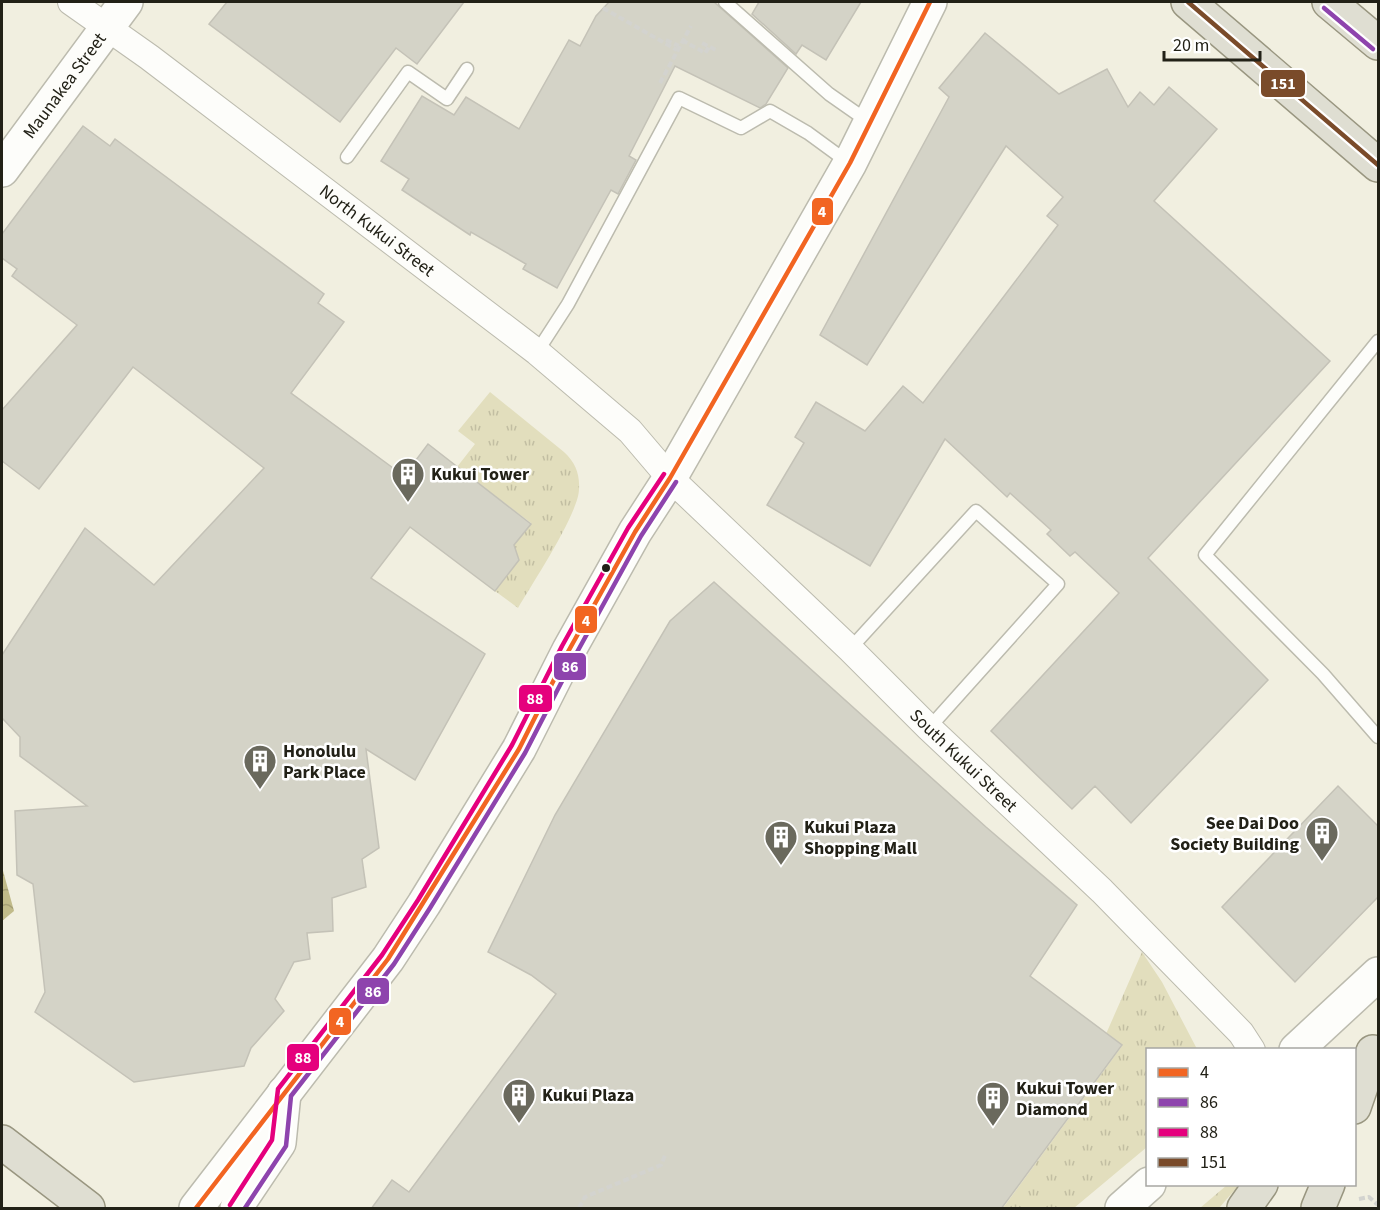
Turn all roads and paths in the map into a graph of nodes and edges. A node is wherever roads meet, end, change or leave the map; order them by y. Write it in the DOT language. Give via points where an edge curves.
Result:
graph roads {
  1 [pos="71,2"];
  2 [pos="126,2"];
  3 [pos="725,2"];
  4 [pos="930,2"];
  5 [pos="1188,2"];
  6 [pos="1329,2"];
  7 [pos="603,8"];
  8 [pos="691,26"];
  9 [pos="106,28"];
  10 [pos="669,40"];
  11 [pos="682,40"];
  12 [pos="702,43"];
  13 [pos="1378,43"];
  14 [pos="709,47"];
  15 [pos="677,50"];
  16 [pos="716,50"];
  17 [pos="467,69"];
  18 [pos="870,122"];
  19 [pos="347,157"];
  20 [pos="850,163"];
  21 [pos="1378,165"];
  22 [pos="2,170"];
  23 [pos="1378,341"];
  24 [pos="537,351"];
  25 [pos="670,478"];
  26 [pos="850,649"];
  27 [pos="929,728"];
  28 [pos="1378,737"];
  29 [pos="1378,974"];
  30 [pos="1251,1048"];
  31 [pos="1298,1048"];
  32 [pos="1369,1057"];
  33 [pos="284,1093"];
  34 [pos="1356,1100"];
  35 [pos="2,1142"];
  36 [pos="666,1153"];
  37 [pos="1148,1186"];
  38 [pos="1260,1186"];
  39 [pos="1328,1186"];
  40 [pos="88,1209"];
  41 [pos="196,1209"];
  42 [pos="237,1209"];
  43 [pos="579,1209"];
  44 [pos="1122,1209"];
  45 [pos="1244,1209"];
  46 [pos="1318,1209"];
  1 -- 9 [label="street, North Kukui Street"];
  2 -- 9 [label="main road, Maunakea Street"];
  3 -- 18 [label="lane" via="829,94"];
  4 -- 18 [label="main road"];
  5 -- 21 [label="main road"];
  6 -- 13 [label="main road"];
  7 -- 15 [label="path"];
  8 -- 11 [label="path"];
  9 -- 22 [label="main road, Maunakea Street"];
  9 -- 24 [label="street, North Kukui Street"];
  10 -- 15 [label="path"];
  11 -- 14 [label="path" via="705,53"];
  11 -- 15 [label="path"];
  12 -- 14 [label="path"];
  14 -- 16 [label="path"];
  17 -- 19 [label="lane" via="447,99 408,72"];
  18 -- 20 [label="main road"];
  20 -- 24 [label="lane" via="770,111 741,128 679,98 568,304"];
  20 -- 25 [label="main road"];
  23 -- 28 [label="lane" via="1205,555 1323,674"];
  24 -- 25 [label="street, North Kukui Street" via="630,431"];
  25 -- 26 [label="street, South Kukui Street"];
  25 -- 33 [label="main road" via="569,650 519,749 424,904 388,959"];
  26 -- 27 [label="street, South Kukui Street"];
  26 -- 27 [label="lane" via="976,511 1058,584"];
  27 -- 30 [label="street, South Kukui Street" via="1102,891 1241,1033"];
  29 -- 31 [label="main road"];
  32 -- 34 [label="main road"];
  33 -- 41 [label="main road"];
  33 -- 42 [label="main road" via="279,1143"];
  35 -- 40 [label="main road"];
  36 -- 43 [label="path" via="661,1165 585,1197"];
  37 -- 44 [label="main road"];
  38 -- 45 [label="main road"];
  39 -- 46 [label="main road"];
}
